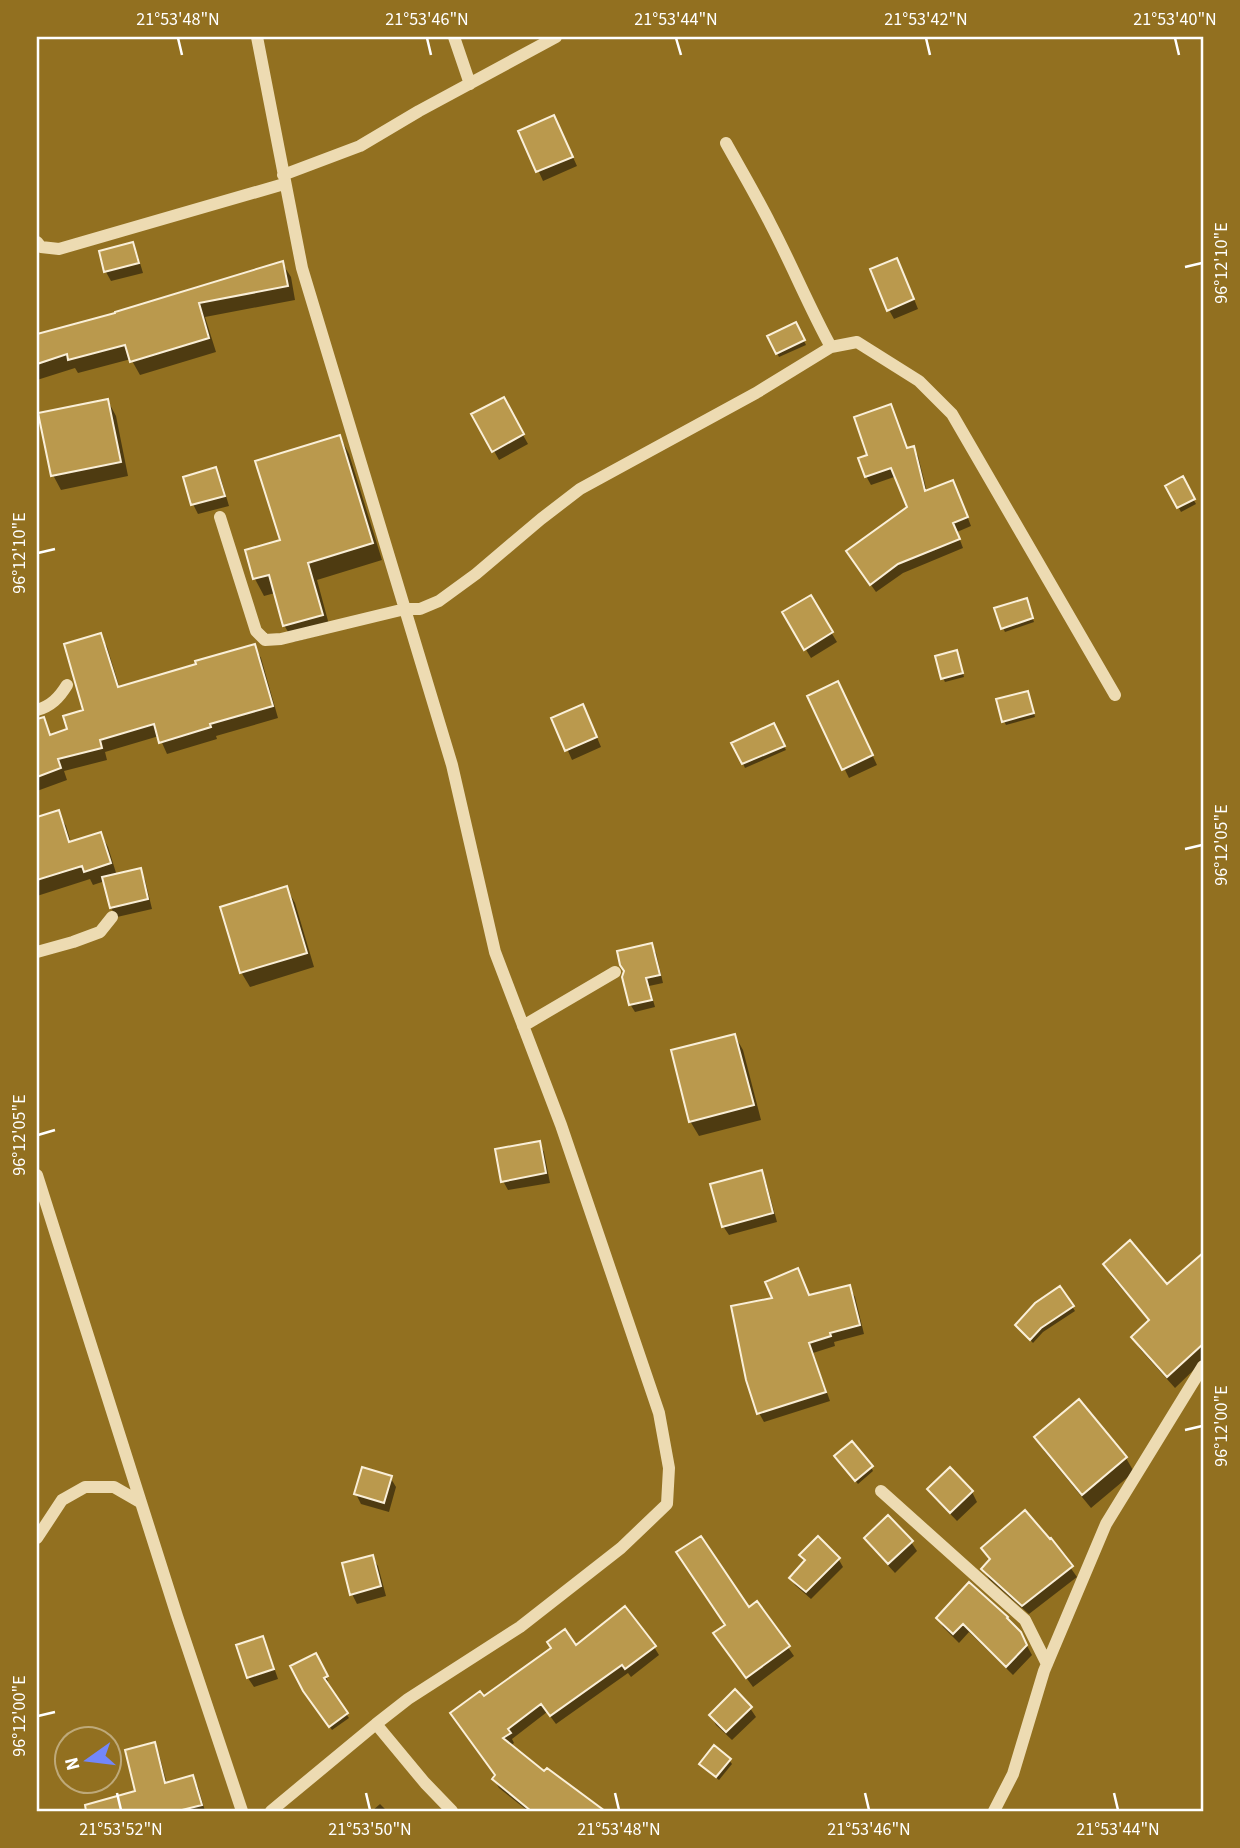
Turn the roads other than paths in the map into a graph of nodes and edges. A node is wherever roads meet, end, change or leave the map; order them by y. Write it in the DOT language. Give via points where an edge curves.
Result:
graph roads {
  1 [pos="257,37"];
  2 [pos="454,37"];
  3 [pos="556,37"];
  4 [pos="470,84"];
  5 [pos="726,144"];
  6 [pos="284,179"];
  7 [pos="37,242"];
  8 [pos="831,347"];
  9 [pos="220,517"];
  10 [pos="405,609"];
  11 [pos="66,685"];
  12 [pos="1115,695"];
  13 [pos="37,710"];
  14 [pos="112,917"];
  15 [pos="37,952"];
  16 [pos="615,972"];
  17 [pos="523,1026"];
  18 [pos="37,1175"];
  19 [pos="1203,1366"];
  20 [pos="881,1491"];
  21 [pos="140,1502"];
  22 [pos="37,1538"];
  23 [pos="1047,1664"];
  24 [pos="376,1724"];
  25 [pos="242,1811"];
  26 [pos="271,1811"];
  27 [pos="452,1811"];
  28 [pos="994,1811"];
  1 -- 6 [label="street"];
  2 -- 4 [label="street"];
  3 -- 4 [label="street"];
  4 -- 6 [label="street" via="360,146"];
  5 -- 8 [label="street"];
  6 -- 7 [label="street" via="59,249 41,247"];
  6 -- 10 [label="street" via="302,268"];
  8 -- 10 [label="street" via="757,393 580,489 439,601"];
  8 -- 12 [label="street" via="857,342 919,381 952,414"];
  9 -- 10 [label="street" via="256,631 265,640"];
  10 -- 17 [label="street" via="452,765 495,952"];
  11 -- 13 [label="street" via="56,700"];
  14 -- 15 [label="street" via="100,932"];
  16 -- 17 [label="street"];
  17 -- 24 [label="street" via="659,1413 669,1468 667,1504 621,1548 520,1627"];
  18 -- 21 [label="street"];
  19 -- 23 [label="street" via="1106,1524"];
  20 -- 23 [label="street" via="1025,1620"];
  21 -- 22 [label="street" via="114,1487 85,1487 62,1500"];
  21 -- 25 [label="street"];
  23 -- 28 [label="street" via="1013,1774"];
  24 -- 26 [label="street"];
  24 -- 27 [label="street"];
}
